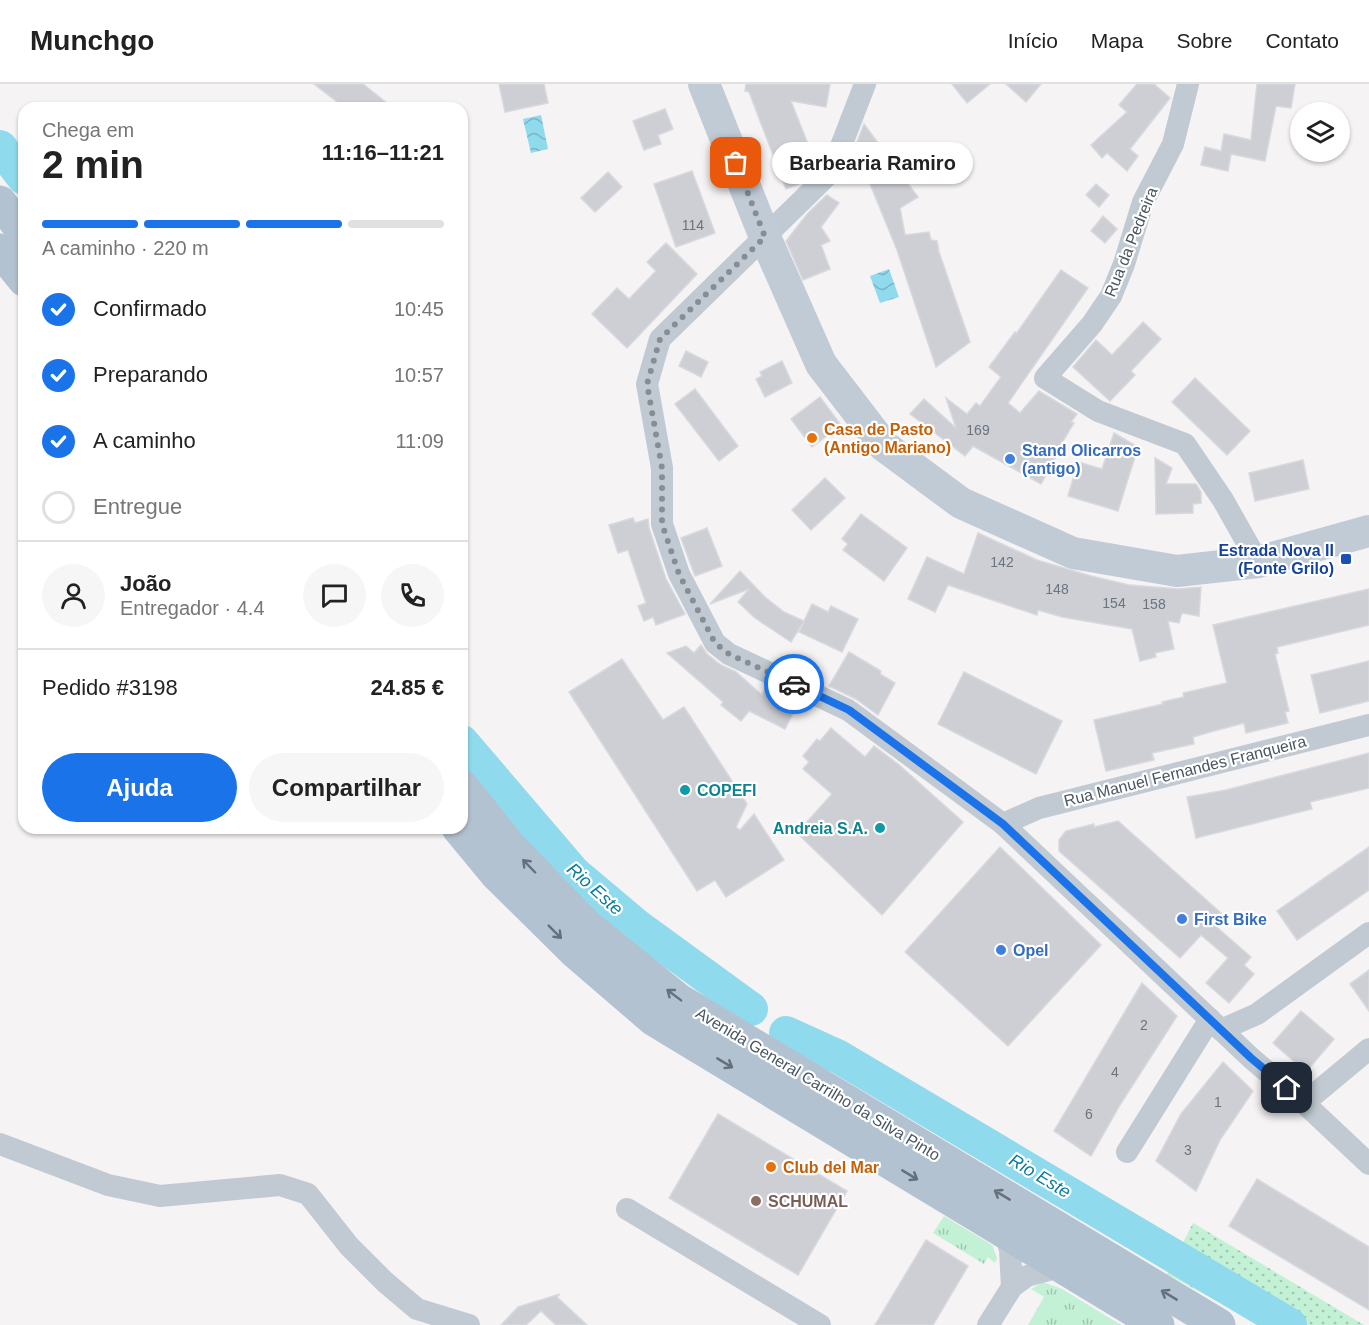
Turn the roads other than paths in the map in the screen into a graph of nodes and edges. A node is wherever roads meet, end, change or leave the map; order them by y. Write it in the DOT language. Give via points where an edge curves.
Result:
graph roads {
  1 [pos="704,84"];
  2 [pos="865,84"];
  3 [pos="1188,84"];
  4 [pos="0,202"];
  5 [pos="18,225"];
  6 [pos="765,237"];
  7 [pos="0,250"];
  8 [pos="18,272"];
  9 [pos="1369,531"];
  10 [pos="1258,562"];
  11 [pos="1369,725"];
  12 [pos="468,794"];
  13 [pos="1003,824"];
  14 [pos="463,834"];
  15 [pos="1369,933"];
  16 [pos="1257,1014"];
  17 [pos="1215,1024"];
  18 [pos="1369,1049"];
  19 [pos="1251,1058"];
  20 [pos="1304,1103"];
  21 [pos="0,1144"];
  22 [pos="1127,1152"];
  23 [pos="1369,1164"];
  24 [pos="627,1209"];
  25 [pos="1005,1233"];
  26 [pos="1060,1267"];
  27 [pos="1012,1287"];
  28 [pos="469,1325"];
  29 [pos="820,1325"];
  30 [pos="988,1325"];
  31 [pos="1158,1325"];
  32 [pos="1219,1325"];
  1 -- 6 [label="main road"];
  2 -- 6 [label="street" via="831,172"];
  3 -- 10 [label="street, Rua da Pedreira" via="1173,144 1143,202 1111,296 1045,378 1098,411 1185,444"];
  4 -- 5 [label="main road"];
  6 -- 10 [label="main road" via="821,364 884,446 961,503 1073,552 1178,571"];
  6 -- 13 [label="street" via="660,339 647,384 662,468 662,524 679,574 715,643 729,654 849,710"];
  7 -- 8 [label="main road"];
  9 -- 10 [label="main road"];
  11 -- 13 [label="street, Rua Manuel Fernandes Franqueira" via="1039,808"];
  32 -- 12 [label="main road, Avenida General Carrilho da Silva Pinto, one-way" via="678,1000 585,924 509,845"];
  13 -- 17 [label="street"];
  14 -- 25 [label="main road, Avenida General Carrilho da Silva Pinto, one-way" via="496,874 575,952 654,1020"];
  15 -- 16 [label="street"];
  16 -- 17 [label="street"];
  16 -- 19 [label="street"];
  17 -- 19 [label="street"];
  17 -- 22 [label="street"];
  18 -- 20 [label="street"];
  19 -- 20 [label="street"];
  20 -- 23 [label="street"];
  21 -- 28 [label="street" via="108,1185 160,1196 280,1185 308,1194 349,1246 417,1309"];
  24 -- 29 [label="street"];
  25 -- 26 [label="main road, Avenida General Carrilho da Silva Pinto"];
  25 -- 27 [label="street"];
  26 -- 27 [label="street" via="1027,1276"];
  26 -- 31 [label="main road, Avenida General Carrilho da Silva Pinto"];
  27 -- 30 [label="street"];
}
